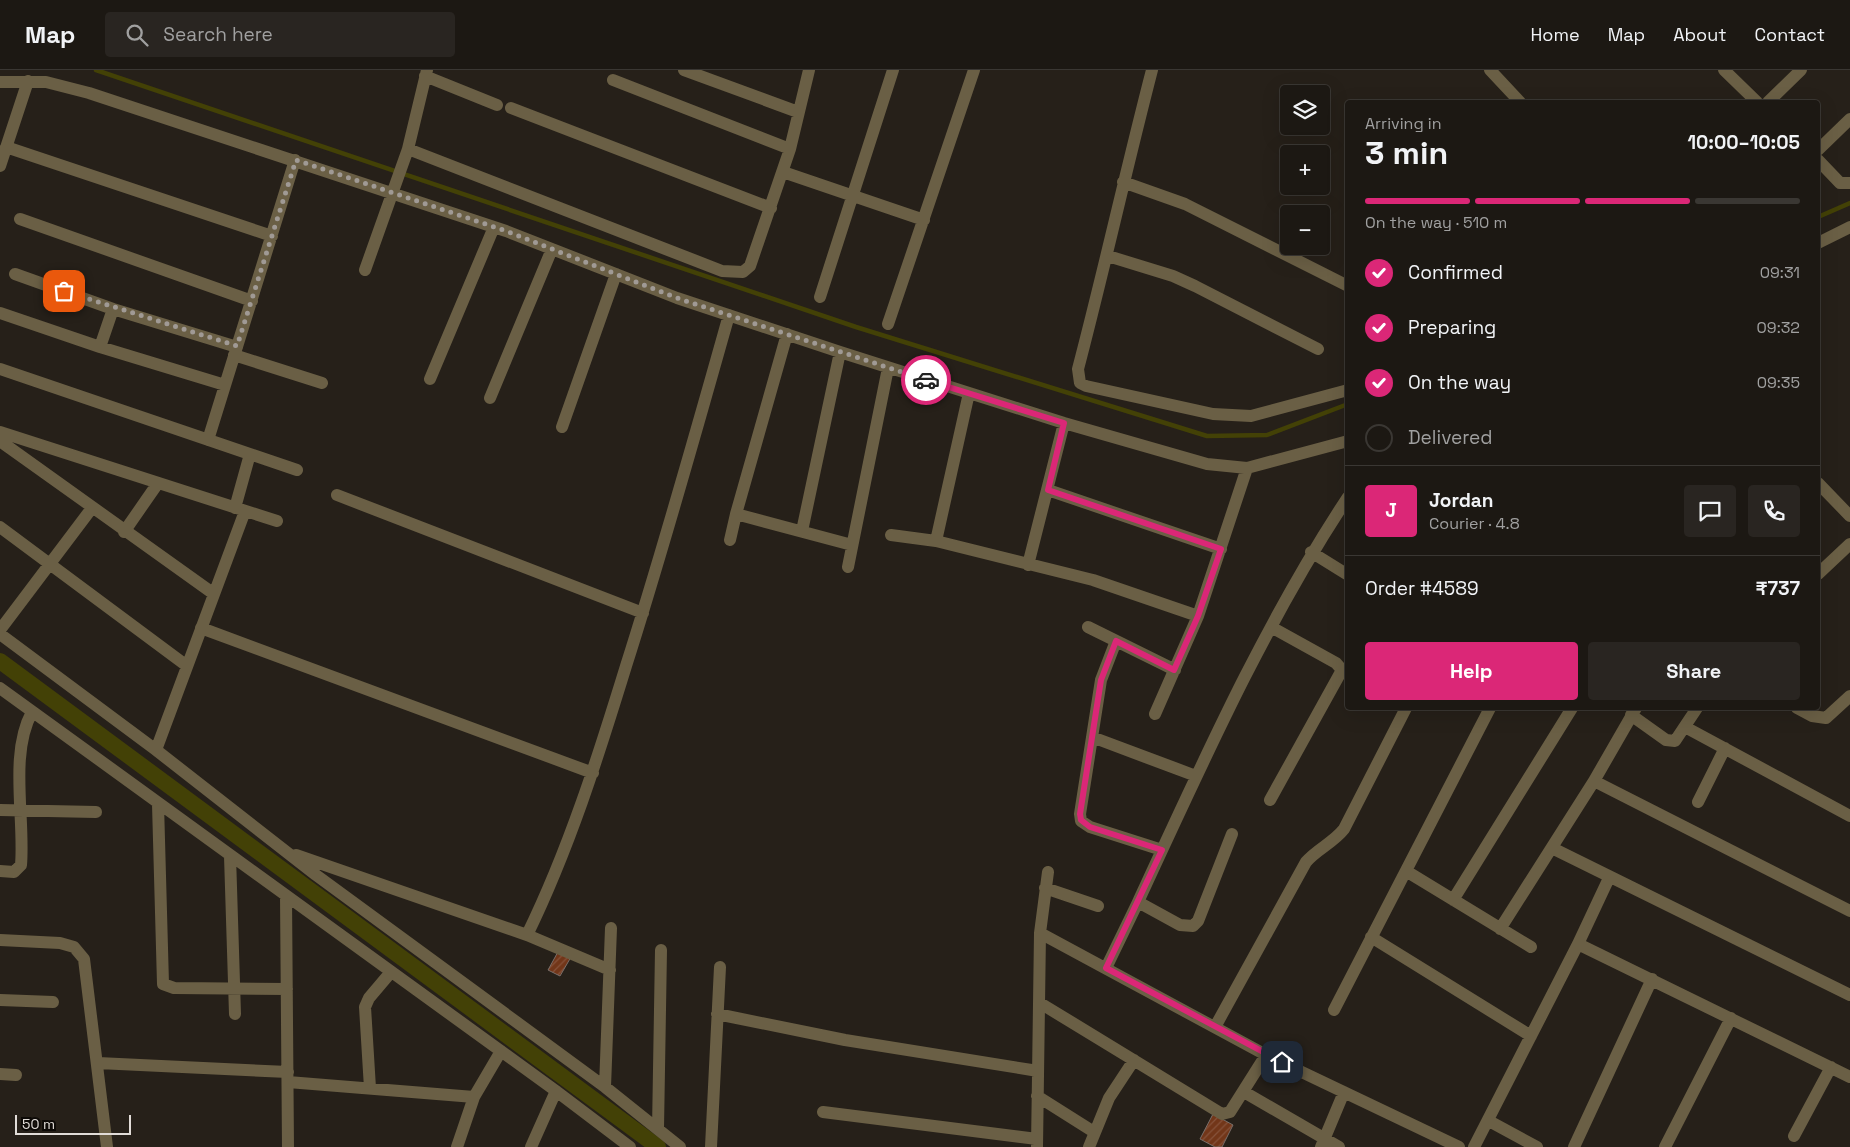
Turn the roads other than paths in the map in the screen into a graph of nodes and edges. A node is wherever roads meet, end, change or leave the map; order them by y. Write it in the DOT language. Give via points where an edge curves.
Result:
graph roads {
  1 [pos="684,70"];
  2 [pos="809,70"];
  3 [pos="892,70"];
  4 [pos="974,70"];
  5 [pos="1152,70"];
  6 [pos="1490,70"];
  7 [pos="1724,70"];
  8 [pos="1801,70"];
  9 [pos="426,73"];
  10 [pos="613,80"];
  11 [pos="28,81"];
  12 [pos="0,82"];
  13 [pos="1518,100"];
  14 [pos="1755,100"];
  15 [pos="1770,100"];
  16 [pos="497,105"];
  17 [pos="511,108"];
  18 [pos="798,112"];
  19 [pos="1850,119"];
  20 [pos="6,147"];
  21 [pos="1820,148"];
  22 [pos="408,149"];
  23 [pos="790,149"];
  24 [pos="296,160"];
  25 [pos="1820,162"];
  26 [pos="0,166"];
  27 [pos="782,172"];
  28 [pos="1123,182"];
  29 [pos="1850,183"];
  30 [pos="394,193"];
  31 [pos="851,197"];
  32 [pos="771,208"];
  33 [pos="20,219"];
  34 [pos="924,220"];
  35 [pos="494,226"];
  36 [pos="1850,226"];
  37 [pos="272,236"];
  38 [pos="1820,242"];
  39 [pos="552,249"];
  40 [pos="1108,256"];
  41 [pos="365,270"];
  42 [pos="16,274"];
  43 [pos="616,274"];
  44 [pos="1345,284"];
  45 [pos="820,297"];
  46 [pos="252,301"];
  47 [pos="113,309"];
  48 [pos="0,313"];
  49 [pos="729,315"];
  50 [pos="888,324"];
  51 [pos="787,334"];
  52 [pos="100,347"];
  53 [pos="1318,349"];
  54 [pos="236,351"];
  55 [pos="840,352"];
  56 [pos="888,368"];
  57 [pos="0,369"];
  58 [pos="430,379"];
  59 [pos="322,383"];
  60 [pos="225,385"];
  61 [pos="1345,391"];
  62 [pos="969,393"];
  63 [pos="490,398"];
  64 [pos="1064,423"];
  65 [pos="562,427"];
  66 [pos="0,432"];
  67 [pos="208,440"];
  68 [pos="0,442"];
  69 [pos="1345,442"];
  70 [pos="250,454"];
  71 [pos="1247,468"];
  72 [pos="297,470"];
  73 [pos="158,484"];
  74 [pos="1820,485"];
  75 [pos="1048,490"];
  76 [pos="337,495"];
  77 [pos="1345,501"];
  78 [pos="92,508"];
  79 [pos="240,509"];
  80 [pos="736,514"];
  81 [pos="1850,516"];
  82 [pos="277,521"];
  83 [pos="0,527"];
  84 [pos="802,531"];
  85 [pos="124,532"];
  86 [pos="891,535"];
  87 [pos="730,540"];
  88 [pos="936,541"];
  89 [pos="1850,544"];
  90 [pos="852,545"];
  91 [pos="1221,549"];
  92 [pos="1311,552"];
  93 [pos="48,563"];
  94 [pos="1028,565"];
  95 [pos="848,567"];
  96 [pos="1820,572"];
  97 [pos="1345,573"];
  98 [pos="214,594"];
  99 [pos="643,613"];
  100 [pos="1198,616"];
  101 [pos="1088,626"];
  102 [pos="1271,626"];
  103 [pos="201,628"];
  104 [pos="0,630"];
  105 [pos="0,634"];
  106 [pos="1116,641"];
  107 [pos="187,666"];
  108 [pos="1174,670"];
  109 [pos="0,688"];
  110 [pos="1850,696"];
  111 [pos="1405,710"];
  112 [pos="1489,710"];
  113 [pos="1571,710"];
  114 [pos="1696,710"];
  115 [pos="1801,710"];
  116 [pos="1634,711"];
  117 [pos="32,712"];
  118 [pos="1155,714"];
  119 [pos="1685,727"];
  120 [pos="1092,737"];
  121 [pos="1725,748"];
  122 [pos="156,750"];
  123 [pos="593,773"];
  124 [pos="1196,776"];
  125 [pos="1594,781"];
  126 [pos="1270,800"];
  127 [pos="1698,802"];
  128 [pos="158,804"];
  129 [pos="0,810"];
  130 [pos="21,810"];
  131 [pos="96,812"];
  132 [pos="1850,816"];
  133 [pos="1232,834"];
  134 [pos="1552,848"];
  135 [pos="1162,850"];
  136 [pos="287,852"];
  137 [pos="230,856"];
  138 [pos="0,871"];
  139 [pos="1406,871"];
  140 [pos="1048,872"];
  141 [pos="1609,878"];
  142 [pos="1045,888"];
  143 [pos="286,896"];
  144 [pos="1453,900"];
  145 [pos="1138,902"];
  146 [pos="1098,906"];
  147 [pos="1850,911"];
  148 [pos="611,928"];
  149 [pos="1500,929"];
  150 [pos="1040,933"];
  151 [pos="528,935"];
  152 [pos="1371,937"];
  153 [pos="0,940"];
  154 [pos="1578,944"];
  155 [pos="1531,947"];
  156 [pos="661,950"];
  157 [pos="720,967"];
  158 [pos="1106,968"];
  159 [pos="610,970"];
  160 [pos="391,972"];
  161 [pos="1652,979"];
  162 [pos="234,989"];
  163 [pos="287,989"];
  164 [pos="1850,995"];
  165 [pos="0,1000"];
  166 [pos="53,1002"];
  167 [pos="1040,1003"];
  168 [pos="1334,1010"];
  169 [pos="235,1014"];
  170 [pos="718,1014"];
  171 [pos="1731,1018"];
  172 [pos="1215,1027"];
  173 [pos="1531,1036"];
  174 [pos="501,1051"];
  175 [pos="1266,1055"];
  176 [pos="1134,1060"];
  177 [pos="98,1063"];
  178 [pos="1831,1067"];
  179 [pos="1038,1072"];
  180 [pos="0,1074"];
  181 [pos="16,1075"];
  182 [pos="288,1077"];
  183 [pos="1850,1077"];
  184 [pos="605,1087"];
  185 [pos="370,1088"];
  186 [pos="556,1090"];
  187 [pos="1244,1092"];
  188 [pos="1344,1092"];
  189 [pos="1037,1096"];
  190 [pos="474,1097"];
  191 [pos="823,1112"];
  192 [pos="1489,1121"];
  193 [pos="658,1129"];
  194 [pos="1094,1132"];
  195 [pos="1794,1136"];
  196 [pos="1037,1143"];
  197 [pos="1323,1143"];
  198 [pos="107,1147"];
  199 [pos="288,1147"];
  200 [pos="457,1147"];
  201 [pos="531,1147"];
  202 [pos="630,1147"];
  203 [pos="680,1147"];
  204 [pos="711,1147"];
  205 [pos="1089,1147"];
  206 [pos="1340,1147"];
  207 [pos="1459,1147"];
  208 [pos="1474,1147"];
  209 [pos="1537,1147"];
  210 [pos="1574,1147"];
  211 [pos="1665,1147"];
  1 -- 18 [label="street"];
  2 -- 18 [label="street"];
  3 -- 31 [label="street"];
  4 -- 34 [label="street"];
  5 -- 28 [label="street"];
  6 -- 13 [label="street"];
  7 -- 14 [label="street"];
  8 -- 15 [label="street"];
  9 -- 16 [label="street"];
  9 -- 22 [label="street"];
  10 -- 23 [label="street"];
  11 -- 12 [label="street"];
  11 -- 20 [label="street"];
  11 -- 24 [label="street" via="89,93"];
  17 -- 32 [label="street"];
  18 -- 23 [label="street"];
  19 -- 21 [label="street"];
  20 -- 26 [label="street"];
  20 -- 37 [label="street"];
  22 -- 30 [label="street"];
  22 -- 32 [label="street" via="731,273 743,272 750,266"];
  23 -- 27 [label="street"];
  24 -- 30 [label="street"];
  24 -- 37 [label="street"];
  25 -- 29 [label="street" via="1840,183"];
  27 -- 31 [label="street"];
  27 -- 32 [label="street"];
  28 -- 40 [label="street"];
  28 -- 44 [label="street" via="1185,204"];
  30 -- 35 [label="street"];
  30 -- 41 [label="street"];
  31 -- 34 [label="street"];
  31 -- 45 [label="street"];
  33 -- 46 [label="street"];
  34 -- 50 [label="street"];
  35 -- 39 [label="street"];
  35 -- 58 [label="street"];
  36 -- 38 [label="street"];
  37 -- 46 [label="street"];
  39 -- 43 [label="street"];
  39 -- 63 [label="street"];
  40 -- 53 [label="street" via="1173,276"];
  40 -- 61 [label="street" via="1078,369 1080,383 1213,414 1251,416"];
  42 -- 47 [label="street"];
  43 -- 49 [label="street"];
  43 -- 65 [label="street"];
  46 -- 54 [label="street"];
  47 -- 52 [label="street"];
  47 -- 54 [label="street"];
  48 -- 52 [label="street"];
  49 -- 51 [label="street"];
  49 -- 99 [label="street"];
  51 -- 55 [label="street"];
  51 -- 80 [label="street"];
  52 -- 60 [label="street"];
  54 -- 59 [label="street"];
  54 -- 60 [label="street"];
  55 -- 56 [label="street"];
  55 -- 84 [label="street"];
  56 -- 62 [label="street"];
  56 -- 90 [label="street"];
  57 -- 67 [label="street"];
  60 -- 67 [label="street"];
  62 -- 64 [label="street"];
  62 -- 88 [label="street"];
  64 -- 71 [label="street" via="1207,464"];
  64 -- 75 [label="street"];
  66 -- 73 [label="street"];
  67 -- 70 [label="street"];
  68 -- 78 [label="street"];
  69 -- 71 [label="street"];
  70 -- 72 [label="street"];
  70 -- 79 [label="street"];
  71 -- 91 [label="street"];
  73 -- 79 [label="street"];
  73 -- 85 [label="street"];
  74 -- 81 [label="street"];
  75 -- 91 [label="street"];
  75 -- 94 [label="street"];
  76 -- 99 [label="street"];
  77 -- 92 [label="street"];
  78 -- 85 [label="street"];
  78 -- 93 [label="street"];
  79 -- 82 [label="street"];
  79 -- 98 [label="street"];
  80 -- 84 [label="street"];
  80 -- 87 [label="street"];
  83 -- 93 [label="street"];
  84 -- 90 [label="street"];
  85 -- 98 [label="street"];
  86 -- 88 [label="street"];
  88 -- 94 [label="street"];
  89 -- 96 [label="street"];
  90 -- 95 [label="street"];
  91 -- 100 [label="street"];
  92 -- 97 [label="street"];
  92 -- 102 [label="street"];
  93 -- 104 [label="street"];
  93 -- 107 [label="street"];
  94 -- 100 [label="street" via="1093,580"];
  98 -- 103 [label="street"];
  99 -- 123 [label="street"];
  100 -- 108 [label="street"];
  101 -- 106 [label="street"];
  102 -- 124 [label="street"];
  102 -- 126 [label="street" via="1336,663 1342,670"];
  103 -- 107 [label="street"];
  103 -- 123 [label="street"];
  105 -- 122 [label="street"];
  106 -- 108 [label="street"];
  106 -- 120 [label="street" via="1101,680"];
  107 -- 122 [label="street"];
  108 -- 118 [label="street"];
  109 -- 117 [label="street"];
  110 -- 115 [label="street" via="1826,718"];
  111 -- 172 [label="street" via="1344,829 1306,862"];
  112 -- 139 [label="street"];
  113 -- 144 [label="street"];
  114 -- 119 [label="street"];
  116 -- 119 [label="street" via="1671,741 1679,737"];
  116 -- 125 [label="street"];
  117 -- 128 [label="street"];
  117 -- 130 [label="street" via="22,743"];
  119 -- 121 [label="street"];
  120 -- 124 [label="street"];
  120 -- 135 [label="street" via="1081,820 1090,827"];
  121 -- 127 [label="street"];
  121 -- 132 [label="street"];
  122 -- 136 [label="street"];
  123 -- 151 [label="street"];
  124 -- 135 [label="street"];
  125 -- 134 [label="street"];
  125 -- 147 [label="street"];
  128 -- 137 [label="street"];
  128 -- 162 [label="street" via="162,981 174,988"];
  129 -- 130 [label="street"];
  130 -- 131 [label="street"];
  130 -- 138 [label="street" via="21,865 14,872"];
  133 -- 145 [label="street" via="1198,921 1193,926 1180,925"];
  134 -- 141 [label="street"];
  134 -- 149 [label="street"];
  135 -- 145 [label="street"];
  136 -- 151 [label="street"];
  136 -- 184 [label="street"];
  137 -- 143 [label="street"];
  137 -- 162 [label="street"];
  139 -- 144 [label="street"];
  139 -- 152 [label="street"];
  140 -- 142 [label="street"];
  141 -- 154 [label="street"];
  141 -- 164 [label="street"];
  142 -- 146 [label="street"];
  142 -- 150 [label="street"];
  143 -- 160 [label="street"];
  143 -- 163 [label="street"];
  144 -- 149 [label="street"];
  145 -- 158 [label="street"];
  148 -- 159 [label="street"];
  149 -- 155 [label="street"];
  150 -- 158 [label="street"];
  150 -- 167 [label="street"];
  151 -- 159 [label="street"];
  152 -- 168 [label="street"];
  152 -- 173 [label="street"];
  153 -- 177 [label="street" via="60,943 80,952 87,973"];
  154 -- 161 [label="street"];
  154 -- 173 [label="street"];
  156 -- 193 [label="street"];
  157 -- 170 [label="street"];
  158 -- 172 [label="street"];
  159 -- 184 [label="street"];
  160 -- 174 [label="street"];
  160 -- 185 [label="street" via="365,1007"];
  161 -- 171 [label="street"];
  161 -- 210 [label="street"];
  162 -- 163 [label="street"];
  162 -- 169 [label="street"];
  163 -- 182 [label="street"];
  165 -- 166 [label="street"];
  167 -- 176 [label="street"];
  167 -- 179 [label="street"];
  170 -- 179 [label="street" via="845,1040"];
  170 -- 204 [label="street"];
  171 -- 178 [label="street"];
  171 -- 211 [label="street"];
  172 -- 175 [label="street"];
  173 -- 192 [label="street"];
  174 -- 186 [label="street"];
  174 -- 190 [label="street"];
  175 -- 187 [label="street"];
  175 -- 188 [label="street"];
  176 -- 187 [label="street" via="1222,1114 1230,1112"];
  176 -- 194 [label="street" via="1109,1098"];
  177 -- 182 [label="street"];
  177 -- 198 [label="street"];
  178 -- 183 [label="street"];
  178 -- 195 [label="street"];
  179 -- 189 [label="street"];
  180 -- 181 [label="street"];
  182 -- 185 [label="street"];
  182 -- 199 [label="street"];
  184 -- 193 [label="street"];
  185 -- 190 [label="street"];
  186 -- 201 [label="street"];
  186 -- 202 [label="street"];
  187 -- 197 [label="street"];
  188 -- 197 [label="street"];
  188 -- 207 [label="street"];
  189 -- 194 [label="street"];
  189 -- 196 [label="street"];
  190 -- 200 [label="street"];
  191 -- 196 [label="street"];
  192 -- 208 [label="street"];
  192 -- 209 [label="street"];
  193 -- 203 [label="street"];
  194 -- 205 [label="street"];
  197 -- 206 [label="street"];
}
